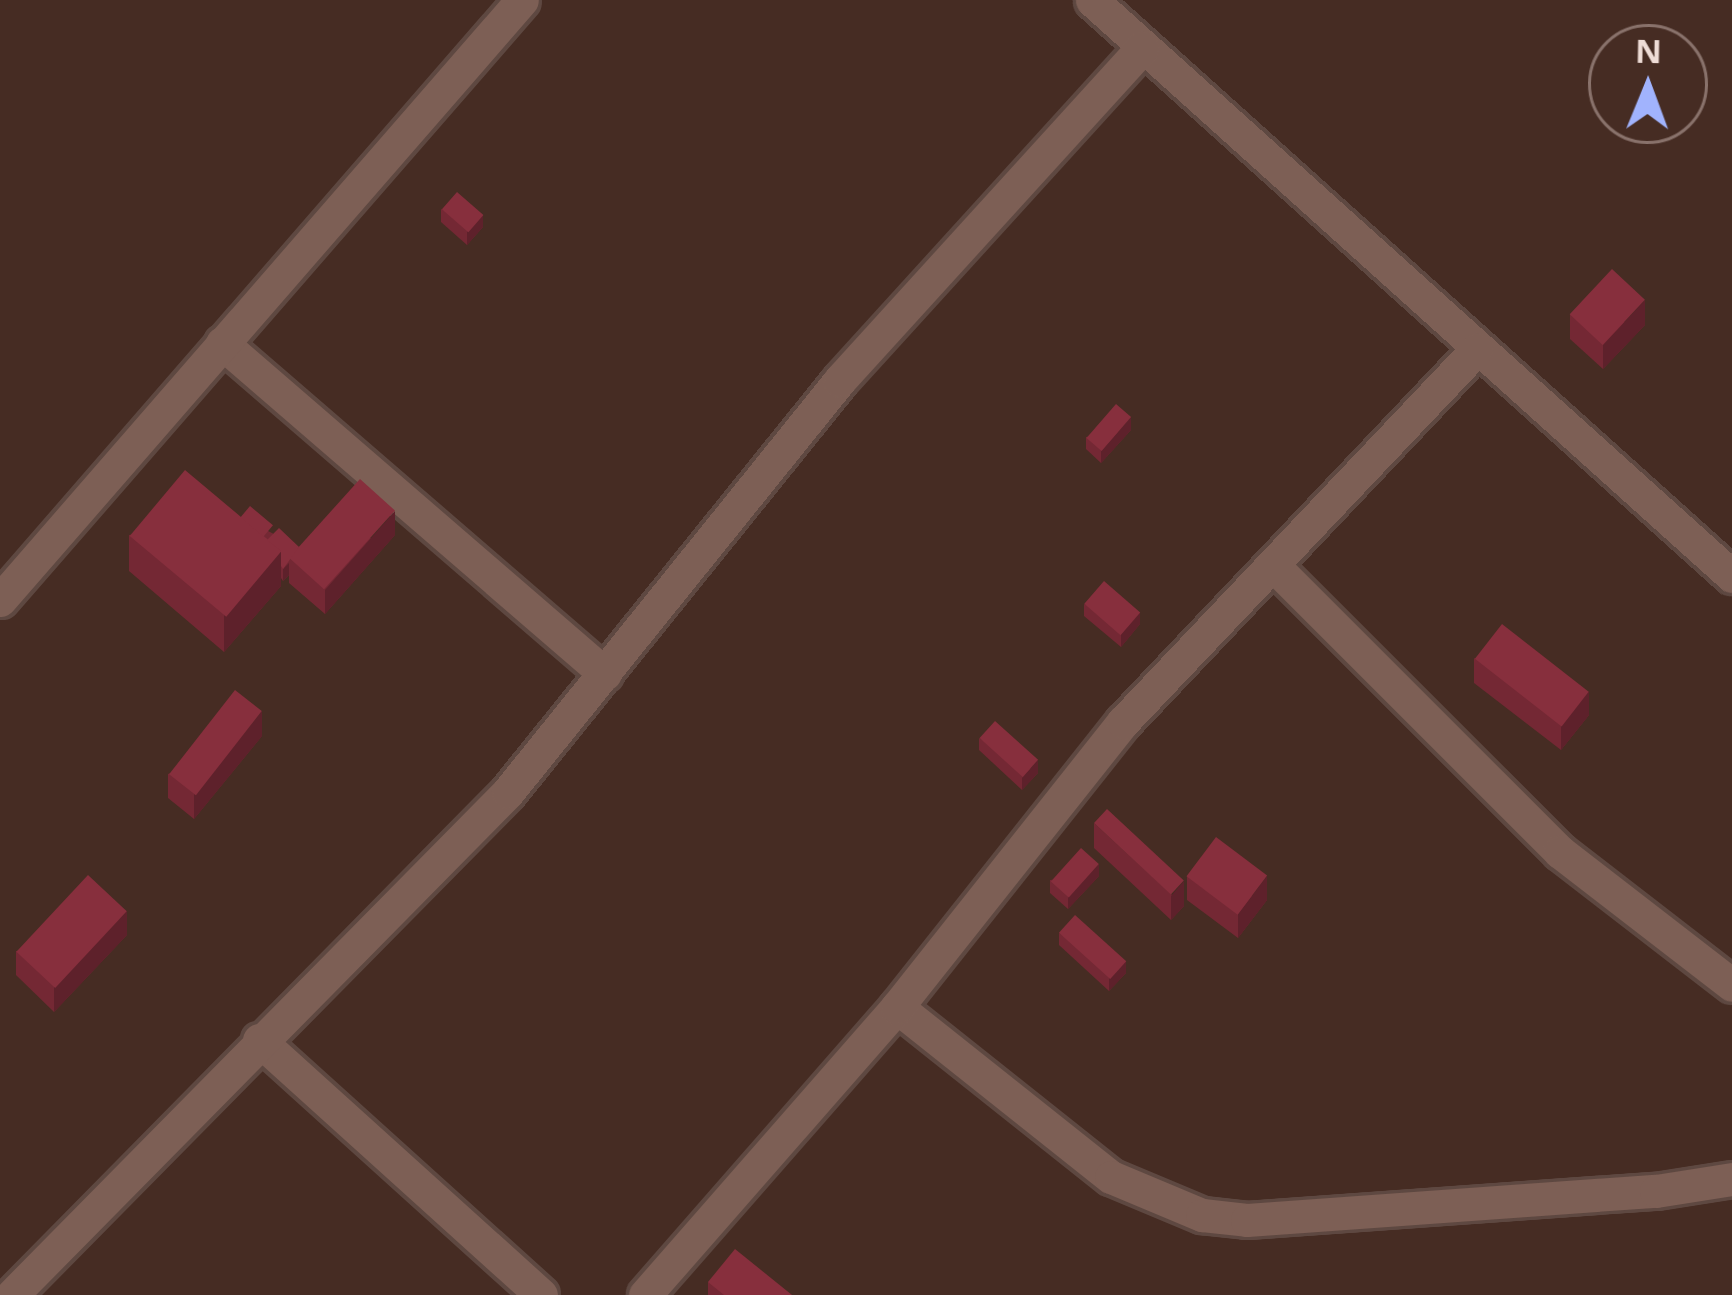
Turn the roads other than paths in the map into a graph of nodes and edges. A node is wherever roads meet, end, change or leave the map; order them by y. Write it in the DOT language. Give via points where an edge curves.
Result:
graph roads {
  1 [pos="522,0"];
  2 [pos="1093,0"];
  3 [pos="1142,48"];
  4 [pos="222,343"];
  5 [pos="1476,350"];
  6 [pos="1274,567"];
  7 [pos="1732,576"];
  8 [pos="0,600"];
  9 [pos="605,674"];
  10 [pos="1725,964"];
  11 [pos="897,1006"];
  12 [pos="260,1040"];
  13 [pos="1732,1179"];
  14 [pos="12,1295"];
  15 [pos="541,1295"];
  16 [pos="645,1295"];
  1 -- 4 [label="street"];
  2 -- 3 [label="street"];
  3 -- 5 [label="street"];
  3 -- 9 [label="street" via="840,380"];
  4 -- 8 [label="street"];
  4 -- 9 [label="street"];
  5 -- 6 [label="street"];
  5 -- 7 [label="street"];
  6 -- 10 [label="street" via="1560,852 1627,910"];
  6 -- 11 [label="street" via="1123,722"];
  9 -- 12 [label="street" via="415,894"];
  11 -- 13 [label="street" via="1112,1177 1202,1215 1247,1220"];
  11 -- 16 [label="street"];
  12 -- 14 [label="street"];
  12 -- 15 [label="street"];
}
